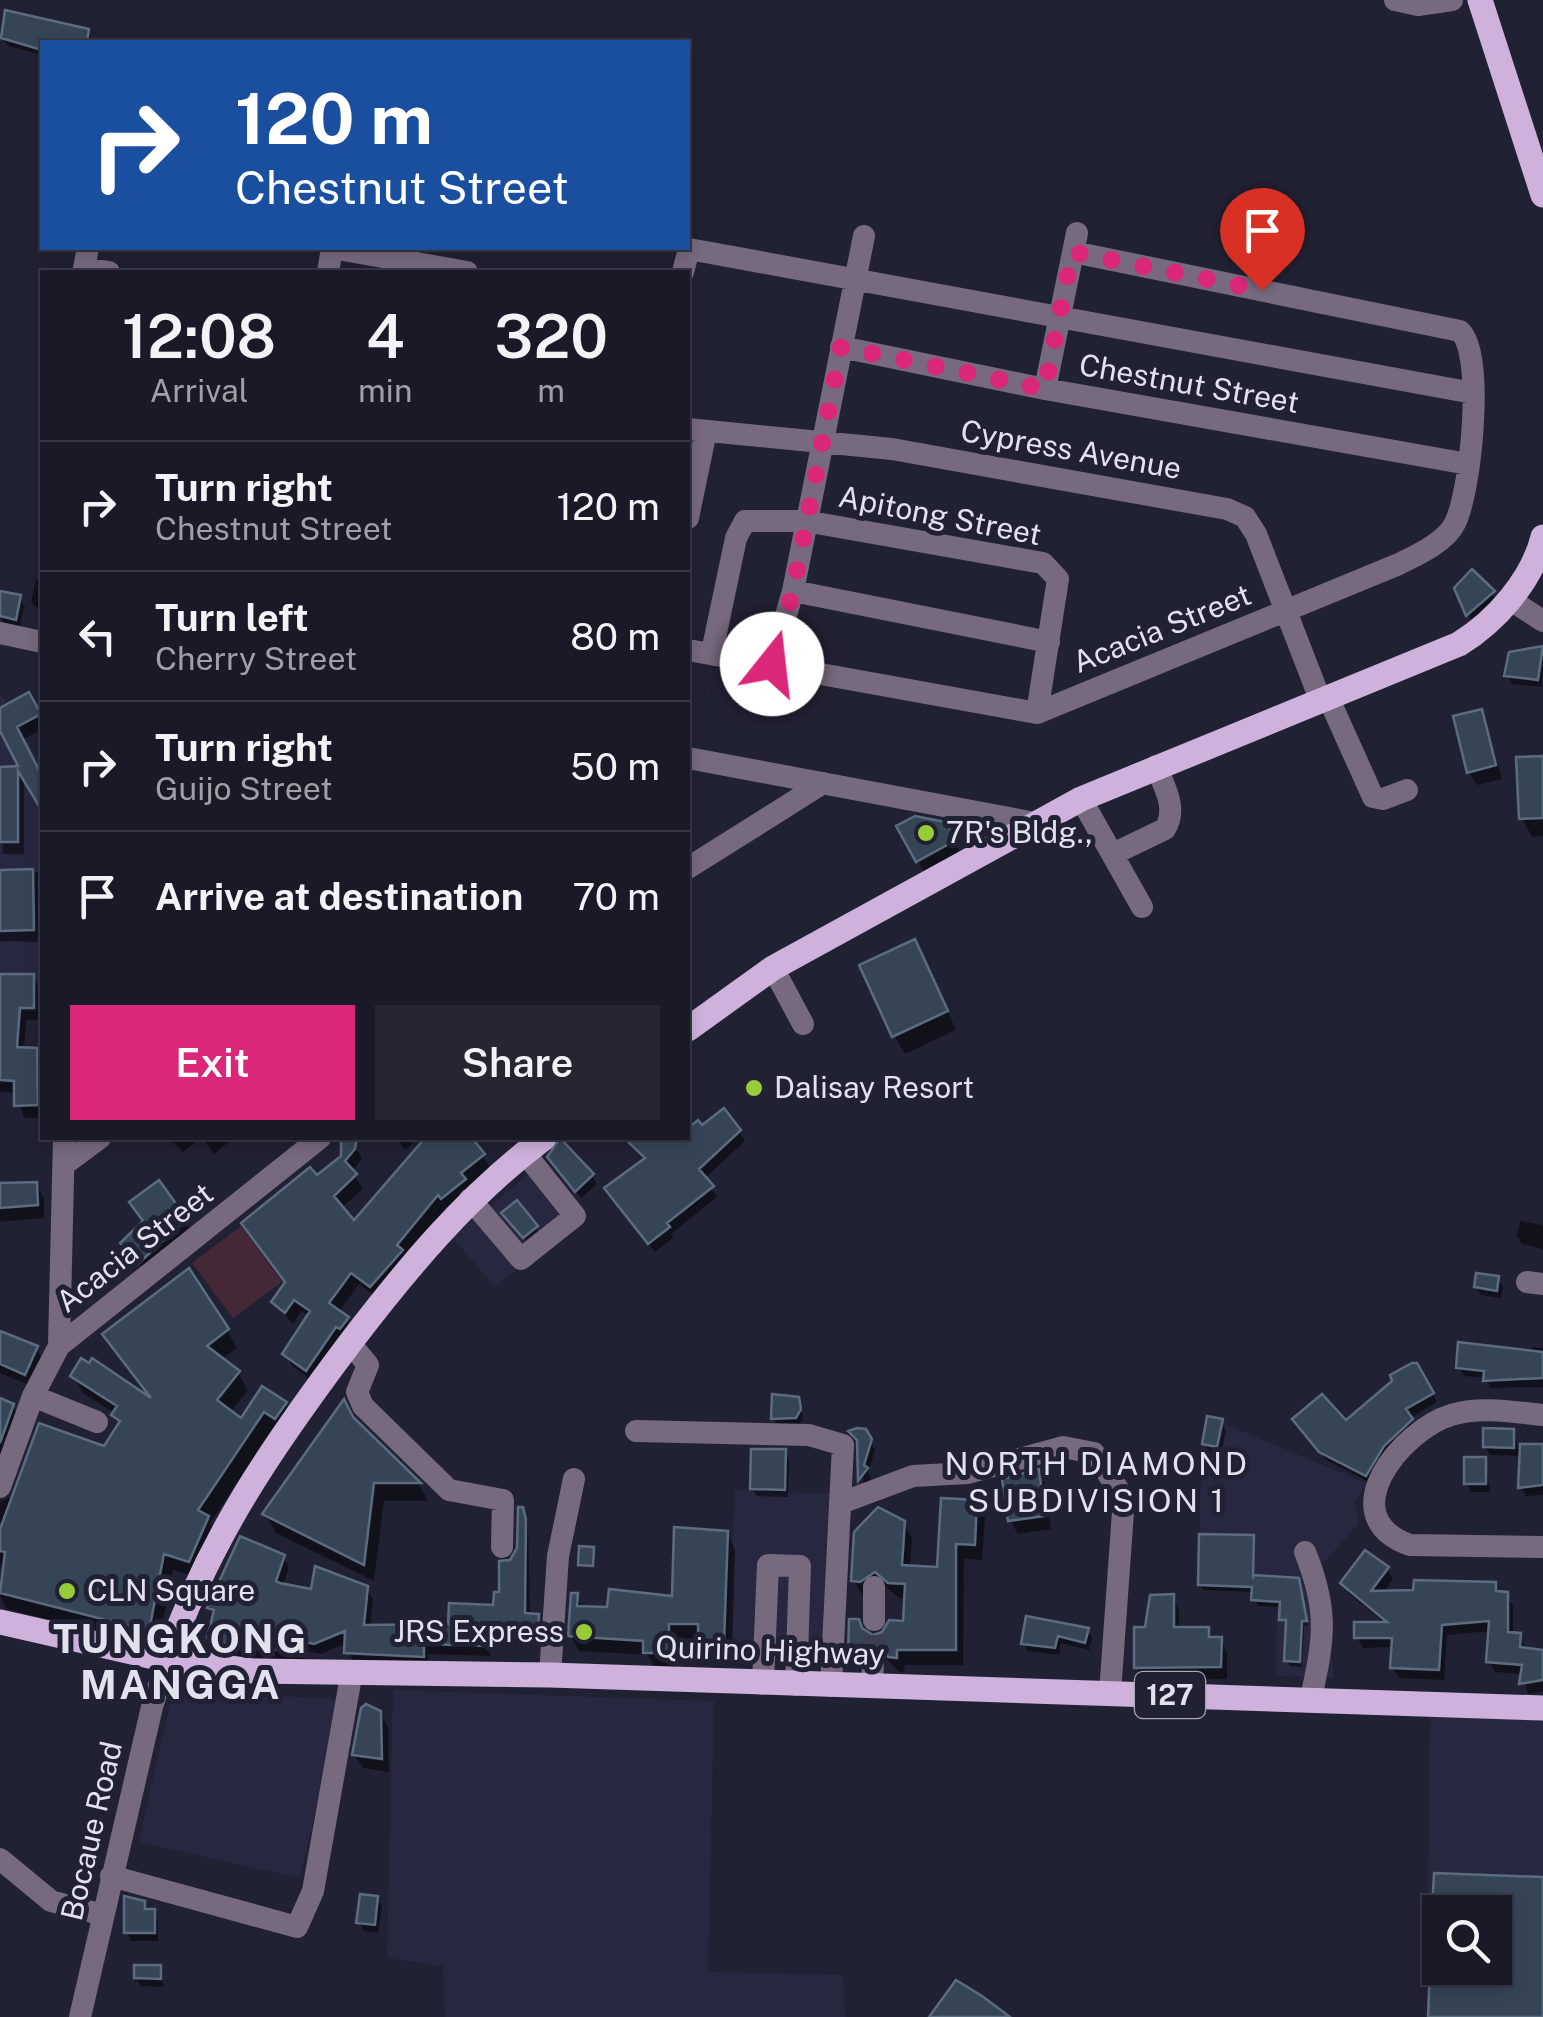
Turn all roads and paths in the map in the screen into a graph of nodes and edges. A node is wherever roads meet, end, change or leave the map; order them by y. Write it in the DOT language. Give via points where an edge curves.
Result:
graph roads {
  1 [pos="1395,0"];
  2 [pos="1452,0"];
  3 [pos="1488,2"];
  4 [pos="1543,194"];
  5 [pos="864,236"];
  6 [pos="690,249"];
  7 [pos="343,250"];
  8 [pos="456,270"];
  9 [pos="857,276"];
  10 [pos="1059,320"];
  11 [pos="841,347"];
  12 [pos="1045,389"];
  13 [pos="1473,393"];
  14 [pos="697,430"];
  15 [pos="822,442"];
  16 [pos="1468,464"];
  17 [pos="690,498"];
  18 [pos="806,521"];
  19 [pos="1543,538"];
  20 [pos="793,591"];
  21 [pos="1509,600"];
  22 [pos="1286,611"];
  23 [pos="1543,621"];
  24 [pos="0,633"];
  25 [pos="1048,642"];
  26 [pos="40,646"];
  27 [pos="690,650"];
  28 [pos="712,652"];
  29 [pos="772,664"];
  30 [pos="1324,698"];
  31 [pos="1037,714"];
  32 [pos="690,758"];
  33 [pos="1156,766"];
  34 [pos="823,783"];
  35 [pos="1406,790"];
  36 [pos="1081,799"];
  37 [pos="1035,823"];
  38 [pos="1112,854"];
  39 [pos="690,867"];
  40 [pos="1142,908"];
  41 [pos="773,968"];
  42 [pos="804,1024"];
  43 [pos="690,1028"];
  44 [pos="64,1140"];
  45 [pos="97,1140"];
  46 [pos="317,1140"];
  47 [pos="534,1145"];
  48 [pos="64,1164"];
  49 [pos="470,1199"];
  50 [pos="350,1343"];
  51 [pos="58,1346"];
  52 [pos="33,1396"];
  53 [pos="1543,1414"];
  54 [pos="97,1422"];
  55 [pos="636,1431"];
  56 [pos="574,1480"];
  57 [pos="0,1487"];
  58 [pos="841,1503"];
  59 [pos="502,1547"];
  60 [pos="1543,1547"];
  61 [pos="1305,1552"];
  62 [pos="874,1587"];
  63 [pos="874,1620"];
  64 [pos="0,1622"];
  65 [pos="873,1657"];
  66 [pos="167,1660"];
  67 [pos="352,1672"];
  68 [pos="550,1675"];
  69 [pos="763,1684"];
  70 [pos="796,1685"];
  71 [pos="831,1686"];
  72 [pos="872,1687"];
  73 [pos="1110,1693"];
  74 [pos="1311,1698"];
  75 [pos="1543,1708"];
  76 [pos="0,1859"];
  77 [pos="112,1876"];
  78 [pos="103,1915"];
  79 [pos="80,2017"];
  1 -- 2 [label="street"];
  3 -- 4 [label="main road"];
  5 -- 9 [label="street"];
  6 -- 9 [label="street"];
  7 -- 8 [label="street"];
  9 -- 10 [label="street"];
  9 -- 11 [label="street"];
  10 -- 12 [label="street"];
  10 -- 13 [label="street"];
  10 -- 13 [label="street, Acacia Street" via="1075,243 1451,327 1466,337"];
  11 -- 12 [label="street, Chestnut Street"];
  11 -- 15 [label="street"];
  12 -- 16 [label="street, Chestnut Street"];
  13 -- 16 [label="street, Acacia Street"];
  14 -- 15 [label="street, Cypress Avenue"];
  14 -- 17 [label="street"];
  15 -- 18 [label="street"];
  15 -- 22 [label="street, Cypress Avenue" via="1228,509 1245,517 1256,534"];
  16 -- 22 [label="street, Acacia Street" via="1454,526 1427,550"];
  18 -- 20 [label="street"];
  18 -- 25 [label="street, Apitong Street" via="1044,563 1058,579"];
  18 -- 28 [label="street, Apitong Street" via="745,522 738,528"];
  19 -- 21 [label="main road"];
  20 -- 25 [label="street"];
  20 -- 29 [label="street"];
  21 -- 23 [label="street"];
  21 -- 30 [label="main road" via="1489,626 1459,644"];
  22 -- 30 [label="street, Cypress Avenue"];
  22 -- 31 [label="street, Acacia Street"];
  24 -- 26 [label="street"];
  25 -- 31 [label="street"];
  27 -- 28 [label="street"];
  28 -- 29 [label="street"];
  29 -- 31 [label="street"];
  30 -- 33 [label="main road"];
  30 -- 35 [label="street, Cypress Avenue" via="1373,797"];
  32 -- 34 [label="street"];
  33 -- 36 [label="main road"];
  33 -- 38 [label="street" via="1172,808 1170,821"];
  34 -- 37 [label="street"];
  34 -- 39 [label="street"];
  36 -- 37 [label="main road"];
  36 -- 38 [label="street"];
  37 -- 41 [label="main road"];
  38 -- 40 [label="street"];
  41 -- 42 [label="street"];
  41 -- 43 [label="main road"];
  44 -- 48 [label="street"];
  45 -- 48 [label="street"];
  46 -- 51 [label="street, Acacia Street"];
  47 -- 49 [label="main road"];
  47 -- 49 [label="street" via="574,1216 520,1258"];
  48 -- 51 [label="street"];
  49 -- 50 [label="main road"];
  50 -- 59 [label="street" via="368,1365 357,1392 363,1406 449,1490 503,1500"];
  50 -- 66 [label="main road" via="280,1436 208,1554"];
  51 -- 52 [label="street, Acacia Street"];
  52 -- 54 [label="street"];
  52 -- 57 [label="street, Acacia Street"];
  53 -- 60 [label="street" via="1484,1410 1452,1414 1420,1429 1378,1482 1372,1503 1374,1522 1389,1538 1410,1545"];
  55 -- 58 [label="street" via="809,1435 844,1444"];
  56 -- 68 [label="street" via="558,1556"];
  58 -- 71 [label="street"];
  58 -- 73 [label="street" via="913,1476 968,1472 1063,1448 1094,1454 1124,1498"];
  61 -- 74 [label="street" via="1324,1616"];
  62 -- 63 [label="street"];
  64 -- 66 [label="main road, Quirino Highway / 127"];
  65 -- 72 [label="street"];
  66 -- 67 [label="main road, Quirino Highway / 127" via="252,1671"];
  66 -- 77 [label="street, Bocaue Road"];
  67 -- 68 [label="main road, Quirino Highway / 127"];
  67 -- 77 [label="street" via="314,1890 297,1926"];
  68 -- 69 [label="main road, Quirino Highway / 127"];
  69 -- 70 [label="main road, Quirino Highway / 127"];
  69 -- 70 [label="street" via="768,1565 800,1566"];
  70 -- 71 [label="main road, Quirino Highway / 127"];
  71 -- 72 [label="main road, Quirino Highway / 127"];
  72 -- 73 [label="main road, Quirino Highway / 127"];
  73 -- 74 [label="main road, Quirino Highway / 127"];
  74 -- 75 [label="main road, Quirino Highway / 127"];
  76 -- 78 [label="street" via="51,1901"];
  77 -- 78 [label="street, Bocaue Road"];
  78 -- 79 [label="street, Bocaue Road"];
}
